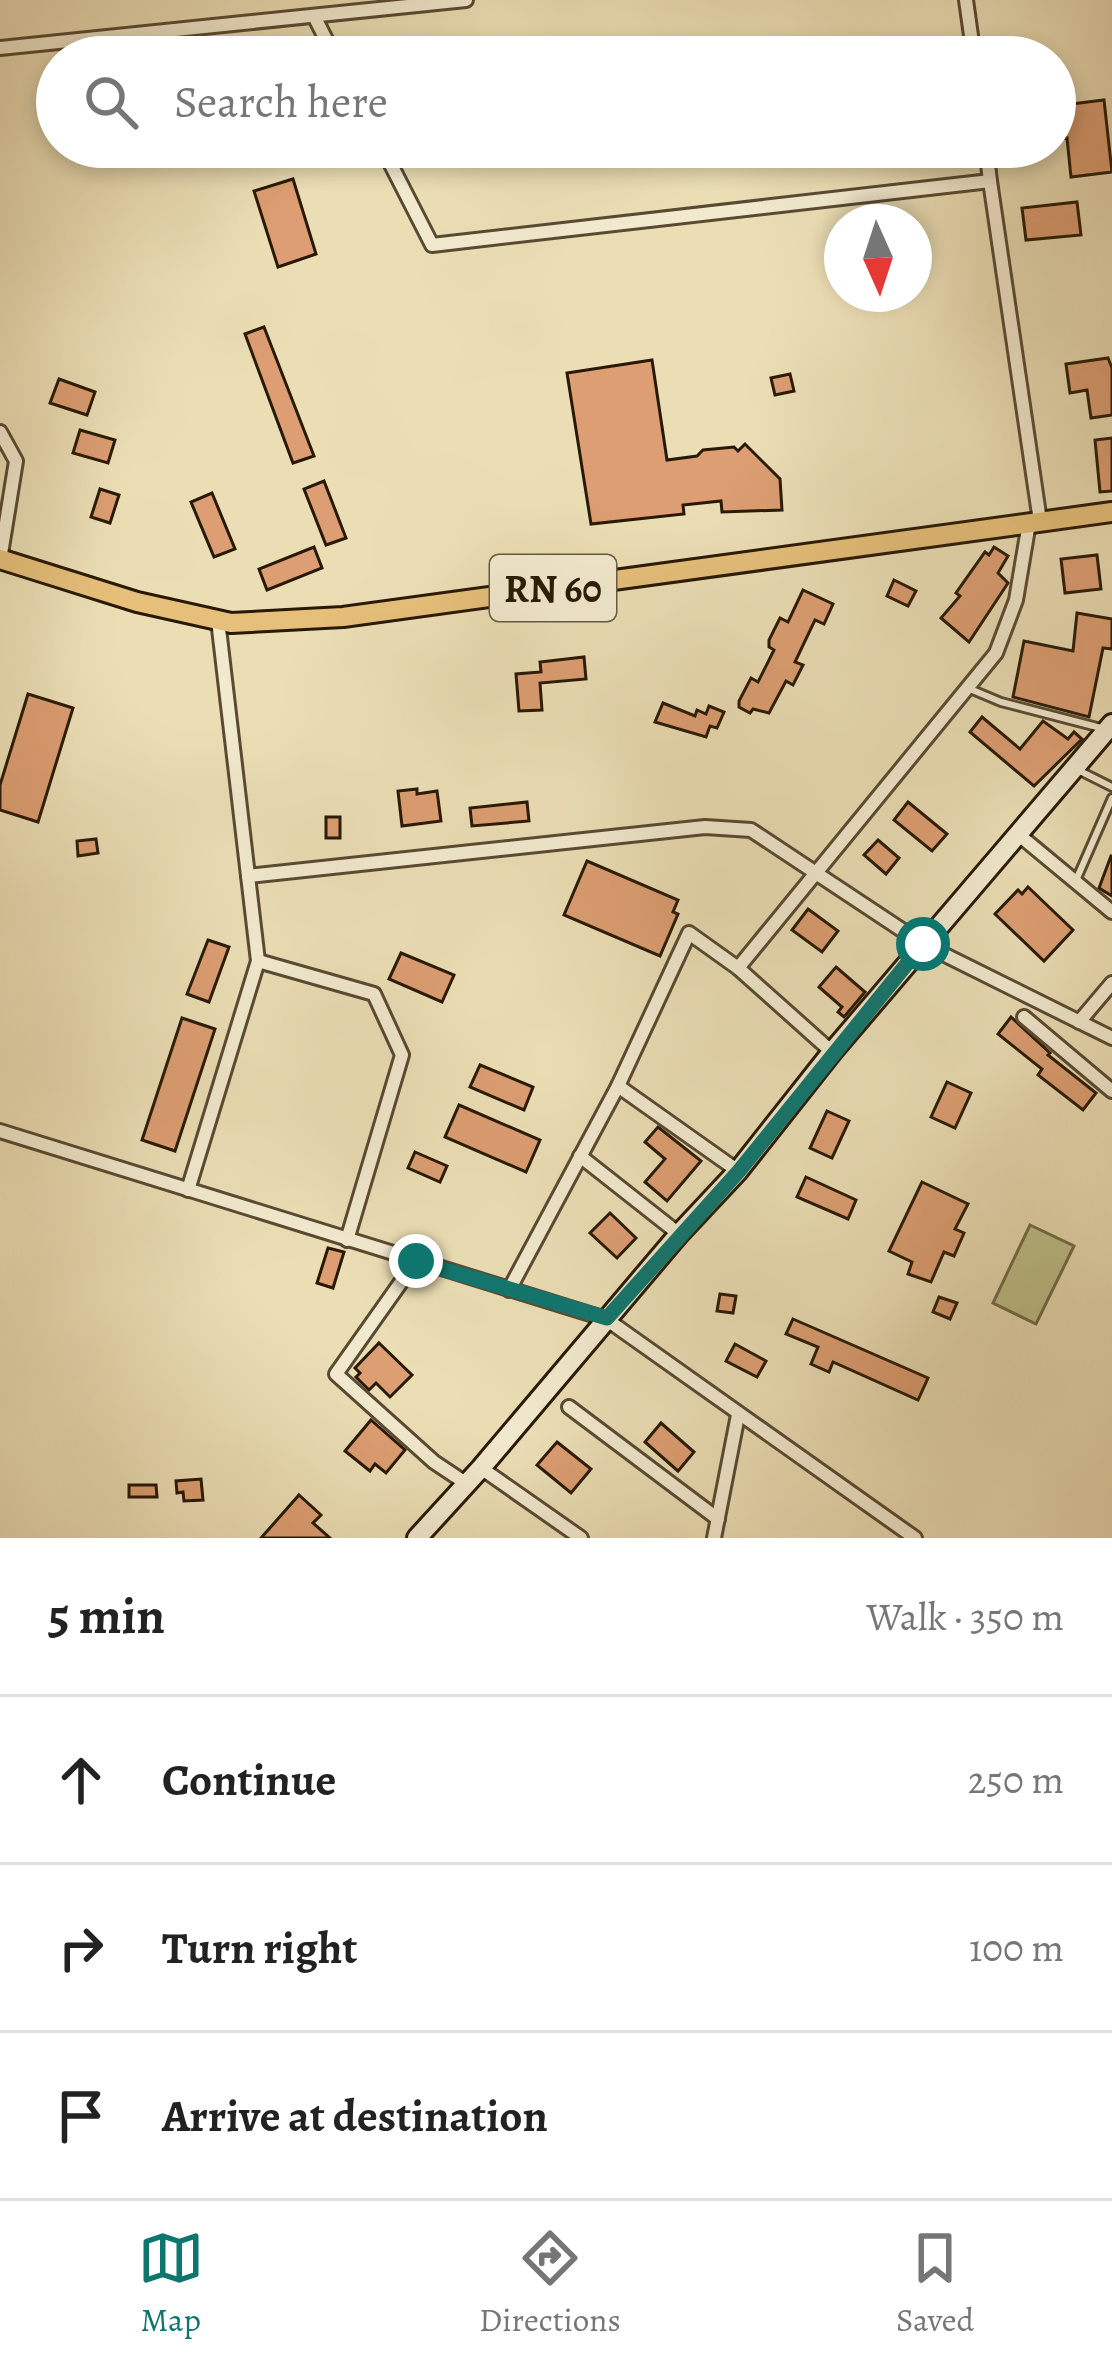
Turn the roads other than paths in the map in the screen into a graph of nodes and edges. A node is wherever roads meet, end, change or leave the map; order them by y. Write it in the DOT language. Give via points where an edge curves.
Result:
graph roads {
  1 [pos="466,0"];
  2 [pos="966,0"];
  3 [pos="314,16"];
  4 [pos="118,36"];
  5 [pos="324,36"];
  6 [pos="971,36"];
  7 [pos="36,44"];
  8 [pos="0,48"];
  9 [pos="393,168"];
  10 [pos="988,168"];
  11 [pos="990,182"];
  12 [pos="0,432"];
  13 [pos="1112,512"];
  14 [pos="1035,522"];
  15 [pos="0,559"];
  16 [pos="218,620"];
  17 [pos="967,687"];
  18 [pos="1110,727"];
  19 [pos="1074,768"];
  20 [pos="1112,788"];
  21 [pos="1112,798"];
  22 [pos="1018,834"];
  23 [pos="248,876"];
  24 [pos="817,876"];
  25 [pos="1075,882"];
  26 [pos="1112,912"];
  27 [pos="923,944"];
  28 [pos="258,961"];
  29 [pos="738,968"];
  30 [pos="1112,983"];
  31 [pos="1112,1005"];
  32 [pos="1090,1008"];
  33 [pos="1024,1017"];
  34 [pos="1078,1022"];
  35 [pos="1112,1038"];
  36 [pos="832,1052"];
  37 [pos="618,1086"];
  38 [pos="1112,1090"];
  39 [pos="0,1131"];
  40 [pos="580,1156"];
  41 [pos="739,1171"];
  42 [pos="188,1190"];
  43 [pos="679,1234"];
  44 [pos="347,1240"];
  45 [pos="416,1261"];
  46 [pos="509,1290"];
  47 [pos="607,1318"];
  48 [pos="568,1407"];
  49 [pos="739,1415"];
  50 [pos="481,1468"];
  51 [pos="467,1484"];
  52 [pos="718,1519"];
  53 [pos="417,1538"];
  54 [pos="580,1538"];
  55 [pos="714,1538"];
  56 [pos="915,1538"];
  1 -- 3 [label="street"];
  2 -- 6 [label="street"];
  3 -- 4 [label="street"];
  3 -- 5 [label="street"];
  7 -- 8 [label="street"];
  9 -- 11 [label="street" via="432,245"];
  10 -- 11 [label="street"];
  11 -- 14 [label="street"];
  12 -- 15 [label="street" via="16,460"];
  13 -- 14 [label="main road, RN 60"];
  14 -- 16 [label="main road, RN 60" via="343,617"];
  14 -- 17 [label="street" via="996,653"];
  15 -- 16 [label="main road, RN 60"];
  16 -- 23 [label="street"];
  17 -- 18 [label="lane"];
  17 -- 24 [label="street"];
  18 -- 19 [label="main road"];
  19 -- 20 [label="lane"];
  19 -- 22 [label="main road"];
  21 -- 25 [label="lane"];
  22 -- 25 [label="street"];
  22 -- 27 [label="main road"];
  23 -- 24 [label="street" via="705,827 751,830"];
  23 -- 28 [label="street"];
  24 -- 27 [label="street"];
  24 -- 29 [label="street"];
  25 -- 26 [label="street"];
  27 -- 34 [label="street"];
  27 -- 36 [label="main road"];
  28 -- 42 [label="street"];
  28 -- 44 [label="street" via="374,994 402,1055"];
  29 -- 36 [label="street"];
  29 -- 37 [label="street" via="689,933"];
  30 -- 32 [label="street"];
  31 -- 32 [label="street"];
  32 -- 34 [label="street"];
  33 -- 38 [label="street"];
  34 -- 35 [label="street"];
  36 -- 41 [label="main road"];
  37 -- 40 [label="street"];
  37 -- 41 [label="street"];
  39 -- 42 [label="street"];
  40 -- 43 [label="street"];
  40 -- 46 [label="street"];
  41 -- 43 [label="main road"];
  42 -- 44 [label="street"];
  43 -- 47 [label="main road"];
  44 -- 45 [label="street"];
  45 -- 46 [label="street"];
  45 -- 51 [label="street" via="336,1374"];
  46 -- 47 [label="street"];
  47 -- 49 [label="street"];
  47 -- 50 [label="main road"];
  48 -- 52 [label="street"];
  49 -- 52 [label="street"];
  49 -- 56 [label="street"];
  50 -- 51 [label="main road"];
  50 -- 54 [label="street"];
  51 -- 53 [label="main road"];
  52 -- 55 [label="street"];
}
